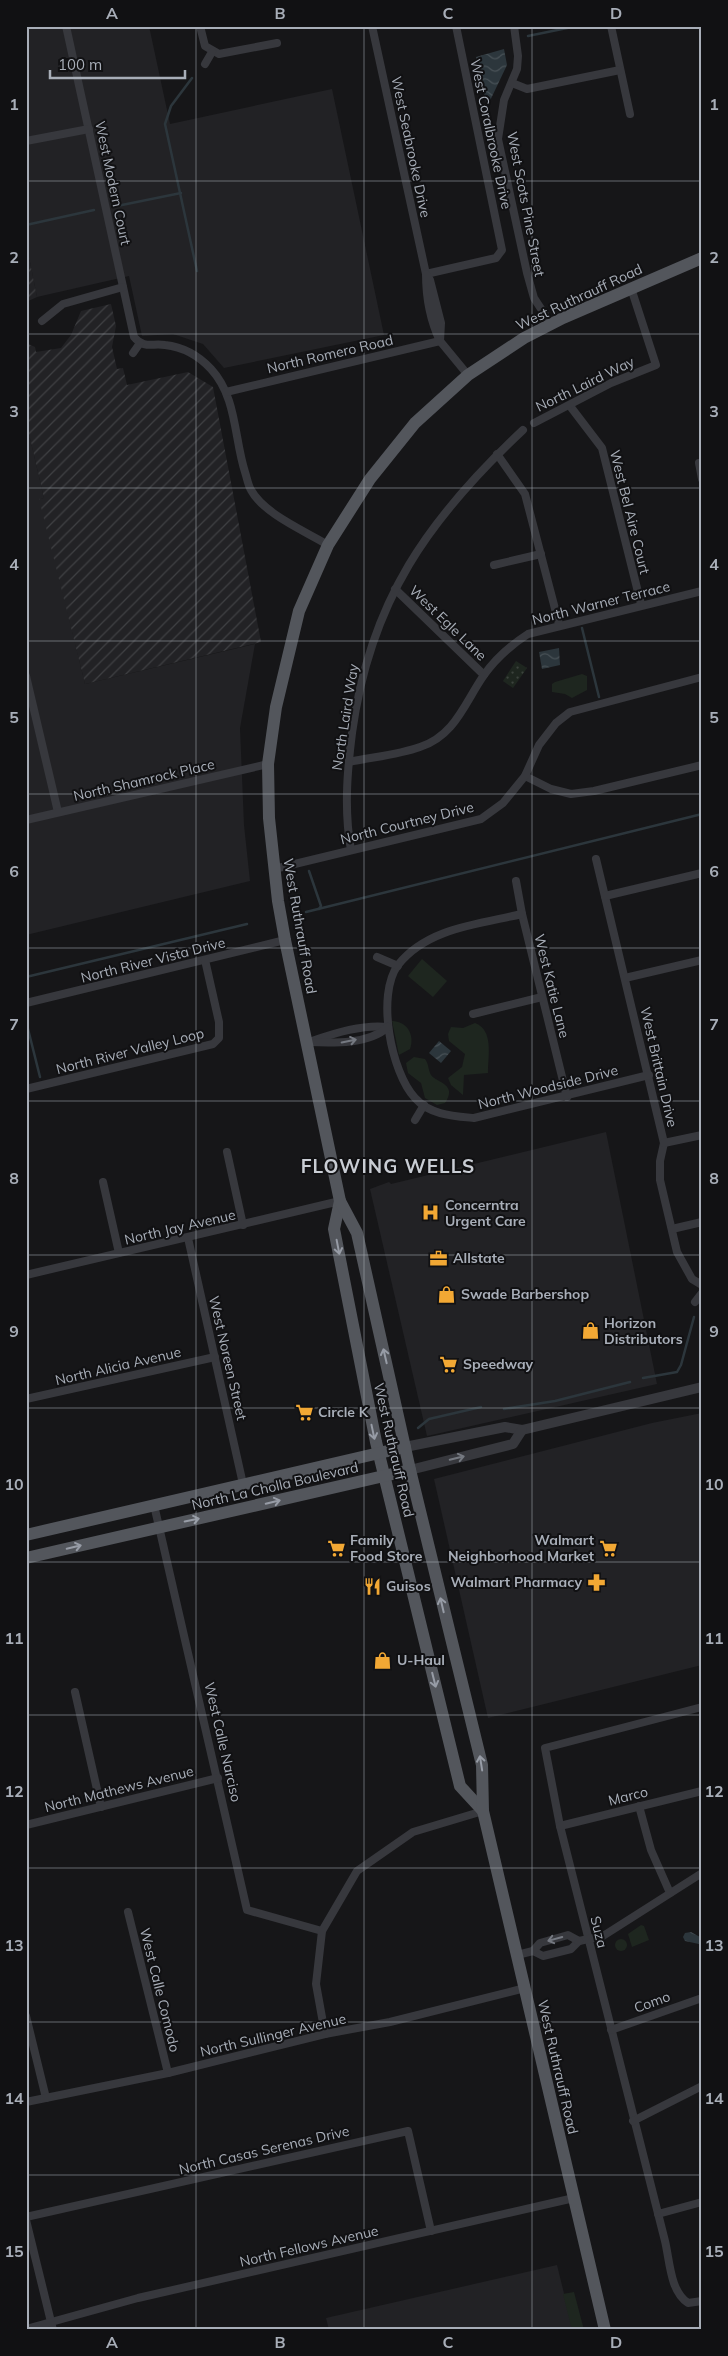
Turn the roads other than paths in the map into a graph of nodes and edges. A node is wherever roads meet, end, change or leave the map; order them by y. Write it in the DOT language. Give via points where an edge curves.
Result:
graph roads {
  1 [pos="66,26"];
  2 [pos="200,26"];
  3 [pos="372,26"];
  4 [pos="456,26"];
  5 [pos="514,26"];
  6 [pos="611,26"];
  7 [pos="277,43"];
  8 [pos="212,52"];
  9 [pos="205,64"];
  10 [pos="620,70"];
  11 [pos="512,83"];
  12 [pos="630,114"];
  13 [pos="89,129"];
  14 [pos="26,141"];
  15 [pos="702,258"];
  16 [pos="426,274"];
  17 [pos="123,287"];
  18 [pos="631,288"];
  19 [pos="42,321"];
  20 [pos="551,324"];
  21 [pos="440,341"];
  22 [pos="140,343"];
  23 [pos="133,353"];
  24 [pos="468,375"];
  25 [pos="226,392"];
  26 [pos="570,406"];
  27 [pos="534,423"];
  28 [pos="523,430"];
  29 [pos="497,454"];
  30 [pos="698,463"];
  31 [pos="702,479"];
  32 [pos="328,545"];
  33 [pos="541,554"];
  34 [pos="494,565"];
  35 [pos="395,589"];
  36 [pos="702,591"];
  37 [pos="641,604"];
  38 [pos="559,624"];
  39 [pos="484,675"];
  40 [pos="26,676"];
  41 [pos="702,677"];
  42 [pos="28,689"];
  43 [pos="349,762"];
  44 [pos="268,764"];
  45 [pos="702,765"];
  46 [pos="526,776"];
  47 [pos="58,812"];
  48 [pos="26,820"];
  49 [pos="351,850"];
  50 [pos="596,859"];
  51 [pos="274,869"];
  52 [pos="702,873"];
  53 [pos="516,881"];
  54 [pos="605,896"];
  55 [pos="522,914"];
  56 [pos="285,940"];
  57 [pos="377,957"];
  58 [pos="205,960"];
  59 [pos="702,960"];
  60 [pos="398,966"];
  61 [pos="625,978"];
  62 [pos="542,997"];
  63 [pos="26,1003"];
  64 [pos="473,1014"];
  65 [pos="388,1026"];
  66 [pos="306,1042"];
  67 [pos="649,1075"];
  68 [pos="26,1089"];
  69 [pos="567,1097"];
  70 [pos="424,1105"];
  71 [pos="415,1120"];
  72 [pos="702,1135"];
  73 [pos="664,1143"];
  74 [pos="226,1152"];
  75 [pos="103,1182"];
  76 [pos="340,1201"];
  77 [pos="702,1222"];
  78 [pos="244,1225"];
  79 [pos="672,1229"];
  80 [pos="188,1238"];
  81 [pos="119,1253"];
  82 [pos="26,1275"];
  83 [pos="702,1285"];
  84 [pos="702,1293"];
  85 [pos="695,1302"];
  86 [pos="215,1357"];
  87 [pos="702,1387"];
  88 [pos="26,1399"];
  89 [pos="522,1430"];
  90 [pos="405,1447"];
  91 [pos="378,1452"];
  92 [pos="410,1470"];
  93 [pos="384,1476"];
  94 [pos="243,1484"];
  95 [pos="154,1505"];
  96 [pos="159,1527"];
  97 [pos="26,1535"];
  98 [pos="26,1558"];
  99 [pos="74,1692"];
  100 [pos="702,1708"];
  101 [pos="218,1778"];
  102 [pos="702,1791"];
  103 [pos="639,1806"];
  104 [pos="101,1807"];
  105 [pos="483,1811"];
  106 [pos="26,1824"];
  107 [pos="560,1826"];
  108 [pos="702,1873"];
  109 [pos="670,1894"];
  110 [pos="128,1912"];
  111 [pos="322,1931"];
  112 [pos="588,1939"];
  113 [pos="579,1941"];
  114 [pos="533,1951"];
  115 [pos="517,1956"];
  116 [pos="524,1988"];
  117 [pos="702,1998"];
  118 [pos="26,2016"];
  119 [pos="611,2030"];
  120 [pos="325,2034"];
  121 [pos="168,2073"];
  122 [pos="702,2086"];
  123 [pos="46,2098"];
  124 [pos="26,2102"];
  125 [pos="633,2120"];
  126 [pos="574,2198"];
  127 [pos="702,2202"];
  128 [pos="658,2214"];
  129 [pos="26,2218"];
  130 [pos="430,2231"];
  131 [pos="702,2301"];
  132 [pos="51,2321"];
  133 [pos="26,2329"];
  134 [pos="53,2330"];
  135 [pos="605,2330"];
  1 -- 13 [label="street, West Modern Court"];
  2 -- 8 [label="street" via="205,46"];
  3 -- 16 [label="street, West Seabrooke Drive"];
  4 -- 16 [label="street, West Coralbrooke Drive" via="502,247 496,258"];
  5 -- 11 [label="street, West Scots Pine Street" via="518,56"];
  6 -- 10 [label="street"];
  7 -- 8 [label="street" via="228,54"];
  8 -- 9 [label="street"];
  10 -- 11 [label="street" via="527,89"];
  10 -- 12 [label="street"];
  11 -- 20 [label="street, West Scots Pine Street" via="504,100 498,139 526,273 534,298"];
  13 -- 14 [label="street"];
  13 -- 17 [label="street, West Modern Court"];
  15 -- 18 [label="main road, West Ruthrauff Road"];
  16 -- 21 [label="street, West Seabrooke Drive" via="441,324"];
  17 -- 19 [label="street" via="62,304"];
  17 -- 22 [label="street, West Modern Court" via="132,330"];
  18 -- 20 [label="main road, West Ruthrauff Road"];
  18 -- 26 [label="street, North Laird Way" via="656,365 611,383"];
  20 -- 24 [label="main road, West Ruthrauff Road"];
  21 -- 24 [label="street"];
  21 -- 25 [label="street, North Romero Road"];
  22 -- 23 [label="street"];
  22 -- 25 [label="street" via="164,345 195,355 211,369"];
  24 -- 32 [label="main road, West Ruthrauff Road" via="415,423 370,479"];
  25 -- 32 [label="street" via="251,490 267,508"];
  26 -- 27 [label="street, North Laird Way"];
  26 -- 37 [label="street, West Bel Aire Court" via="602,448"];
  28 -- 29 [label="street, North Laird Way"];
  29 -- 33 [label="street" via="526,494"];
  29 -- 35 [label="street, North Laird Way" via="449,506 416,550"];
  30 -- 31 [label="street"];
  32 -- 44 [label="main road, West Ruthrauff Road" via="299,610 276,707"];
  33 -- 34 [label="street"];
  33 -- 38 [label="street"];
  35 -- 39 [label="street, West Egle Lane"];
  35 -- 43 [label="street, North Laird Way" via="369,651 355,711"];
  36 -- 37 [label="street, North Warner Terrace"];
  37 -- 38 [label="street, North Warner Terrace"];
  38 -- 39 [label="street, North Warner Terrace" via="528,634 509,647"];
  39 -- 43 [label="street, North Warner Terrace" via="462,714 441,736 421,747"];
  40 -- 42 [label="street"];
  41 -- 46 [label="street, North Courtney Drive" via="570,712 556,723 539,745"];
  42 -- 47 [label="street"];
  43 -- 49 [label="street, North Laird Way" via="346,788"];
  44 -- 47 [label="street, North Shamrock Place"];
  44 -- 51 [label="main road, West Ruthrauff Road" via="268,818"];
  45 -- 46 [label="street" via="570,794 551,789"];
  46 -- 49 [label="street, North Courtney Drive" via="503,803 481,818"];
  47 -- 48 [label="street, North Shamrock Place"];
  49 -- 51 [label="street, North Courtney Drive"];
  50 -- 54 [label="street, West Brittain Drive"];
  51 -- 56 [label="main road, West Ruthrauff Road"];
  52 -- 54 [label="street"];
  53 -- 55 [label="street, West Katie Lane"];
  54 -- 61 [label="street, West Brittain Drive"];
  55 -- 60 [label="street" via="436,935 414,949"];
  55 -- 62 [label="street, West Katie Lane"];
  56 -- 58 [label="street, North River Vista Drive"];
  56 -- 66 [label="main road, West Ruthrauff Road"];
  57 -- 60 [label="street"];
  58 -- 63 [label="street, North River Vista Drive"];
  58 -- 68 [label="street, North River Valley Loop" via="219,1026 218,1043"];
  59 -- 61 [label="street"];
  60 -- 65 [label="street, North Woodside Drive" via="389,988"];
  61 -- 67 [label="street, West Brittain Drive"];
  62 -- 64 [label="street"];
  62 -- 69 [label="street, West Katie Lane"];
  65 -- 66 [label="street" via="379,1034 335,1044"];
  65 -- 70 [label="street, North Woodside Drive" via="401,1075 415,1098"];
  66 -- 76 [label="main road, West Ruthrauff Road"];
  67 -- 69 [label="street, North Woodside Drive"];
  67 -- 73 [label="street, West Brittain Drive"];
  69 -- 70 [label="street, North Woodside Drive" via="474,1118 446,1116"];
  70 -- 71 [label="street"];
  72 -- 73 [label="street"];
  73 -- 79 [label="street, West Brittain Drive" via="660,1180"];
  74 -- 78 [label="street"];
  75 -- 81 [label="street"];
  76 -- 78 [label="street, North Jay Avenue"];
  90 -- 76 [label="main road, West Ruthrauff Road, one-way" via="357,1233"];
  76 -- 91 [label="main road, West Ruthrauff Road, one-way" via="334,1229"];
  77 -- 79 [label="street"];
  78 -- 80 [label="street, North Jay Avenue"];
  79 -- 83 [label="street, West Brittain Drive" via="677,1252 692,1279"];
  80 -- 81 [label="street, North Jay Avenue"];
  80 -- 86 [label="street, West Noreen Street"];
  81 -- 82 [label="street, North Jay Avenue"];
  84 -- 85 [label="street"];
  86 -- 88 [label="street, North Alicia Avenue"];
  86 -- 94 [label="street, West Noreen Street"];
  87 -- 89 [label="street, North La Cholla Boulevard"];
  89 -- 90 [label="street, North La Cholla Boulevard" via="505,1427"];
  92 -- 89 [label="street, North La Cholla Boulevard, one-way" via="513,1444"];
  90 -- 91 [label="main road, North La Cholla Boulevard"];
  90 -- 92 [label="main road, West Ruthrauff Road"];
  91 -- 93 [label="main road, West Ruthrauff Road"];
  91 -- 94 [label="main road, North La Cholla Boulevard"];
  92 -- 93 [label="main road, North La Cholla Boulevard"];
  105 -- 92 [label="main road, West Ruthrauff Road, one-way" via="482,1765"];
  96 -- 93 [label="main road, North La Cholla Boulevard, one-way"];
  93 -- 105 [label="main road, West Ruthrauff Road, one-way" via="460,1786"];
  94 -- 95 [label="main road, North La Cholla Boulevard"];
  95 -- 96 [label="street, West Calle Narciso"];
  95 -- 97 [label="main road, North La Cholla Boulevard"];
  98 -- 96 [label="main road, North La Cholla Boulevard, one-way"];
  96 -- 101 [label="street, West Calle Narciso"];
  99 -- 104 [label="street"];
  100 -- 107 [label="street, Suza" via="545,1748"];
  101 -- 104 [label="street, North Mathews Avenue"];
  101 -- 111 [label="street, West Calle Narciso" via="247,1910"];
  102 -- 103 [label="street, Marco"];
  103 -- 107 [label="street, Marco"];
  103 -- 109 [label="street" via="651,1850"];
  104 -- 106 [label="street, North Mathews Avenue"];
  105 -- 111 [label="street" via="413,1832 357,1872"];
  105 -- 115 [label="main road, West Ruthrauff Road"];
  107 -- 112 [label="street, Suza"];
  108 -- 109 [label="street"];
  109 -- 112 [label="street" via="603,1936"];
  110 -- 121 [label="street, West Calle Comodo"];
  111 -- 120 [label="street" via="316,1984"];
  112 -- 113 [label="street"];
  112 -- 119 [label="street, Suza"];
  113 -- 114 [label="street" via="571,1949 543,1956"];
  113 -- 114 [label="street, one-way" via="568,1935 540,1943"];
  114 -- 115 [label="street"];
  115 -- 116 [label="main road, West Ruthrauff Road"];
  116 -- 120 [label="street, North Sullinger Avenue" via="390,2022"];
  116 -- 126 [label="main road, West Ruthrauff Road"];
  117 -- 119 [label="street, Como"];
  118 -- 123 [label="street"];
  119 -- 125 [label="street, Suza"];
  120 -- 121 [label="street, North Sullinger Avenue"];
  121 -- 123 [label="street, North Sullinger Avenue"];
  122 -- 125 [label="street"];
  123 -- 124 [label="street, North Sullinger Avenue"];
  125 -- 128 [label="street, Suza"];
  126 -- 130 [label="street, North Fellows Avenue"];
  126 -- 135 [label="main road, West Ruthrauff Road"];
  127 -- 128 [label="street"];
  128 -- 131 [label="street, Suza" via="679,2302"];
  129 -- 130 [label="street, North Casas Serenas Drive" via="408,2131"];
  129 -- 132 [label="street"];
  130 -- 132 [label="street, North Fellows Avenue"];
  132 -- 133 [label="street, North Fellows Avenue"];
  132 -- 134 [label="street"];
}
